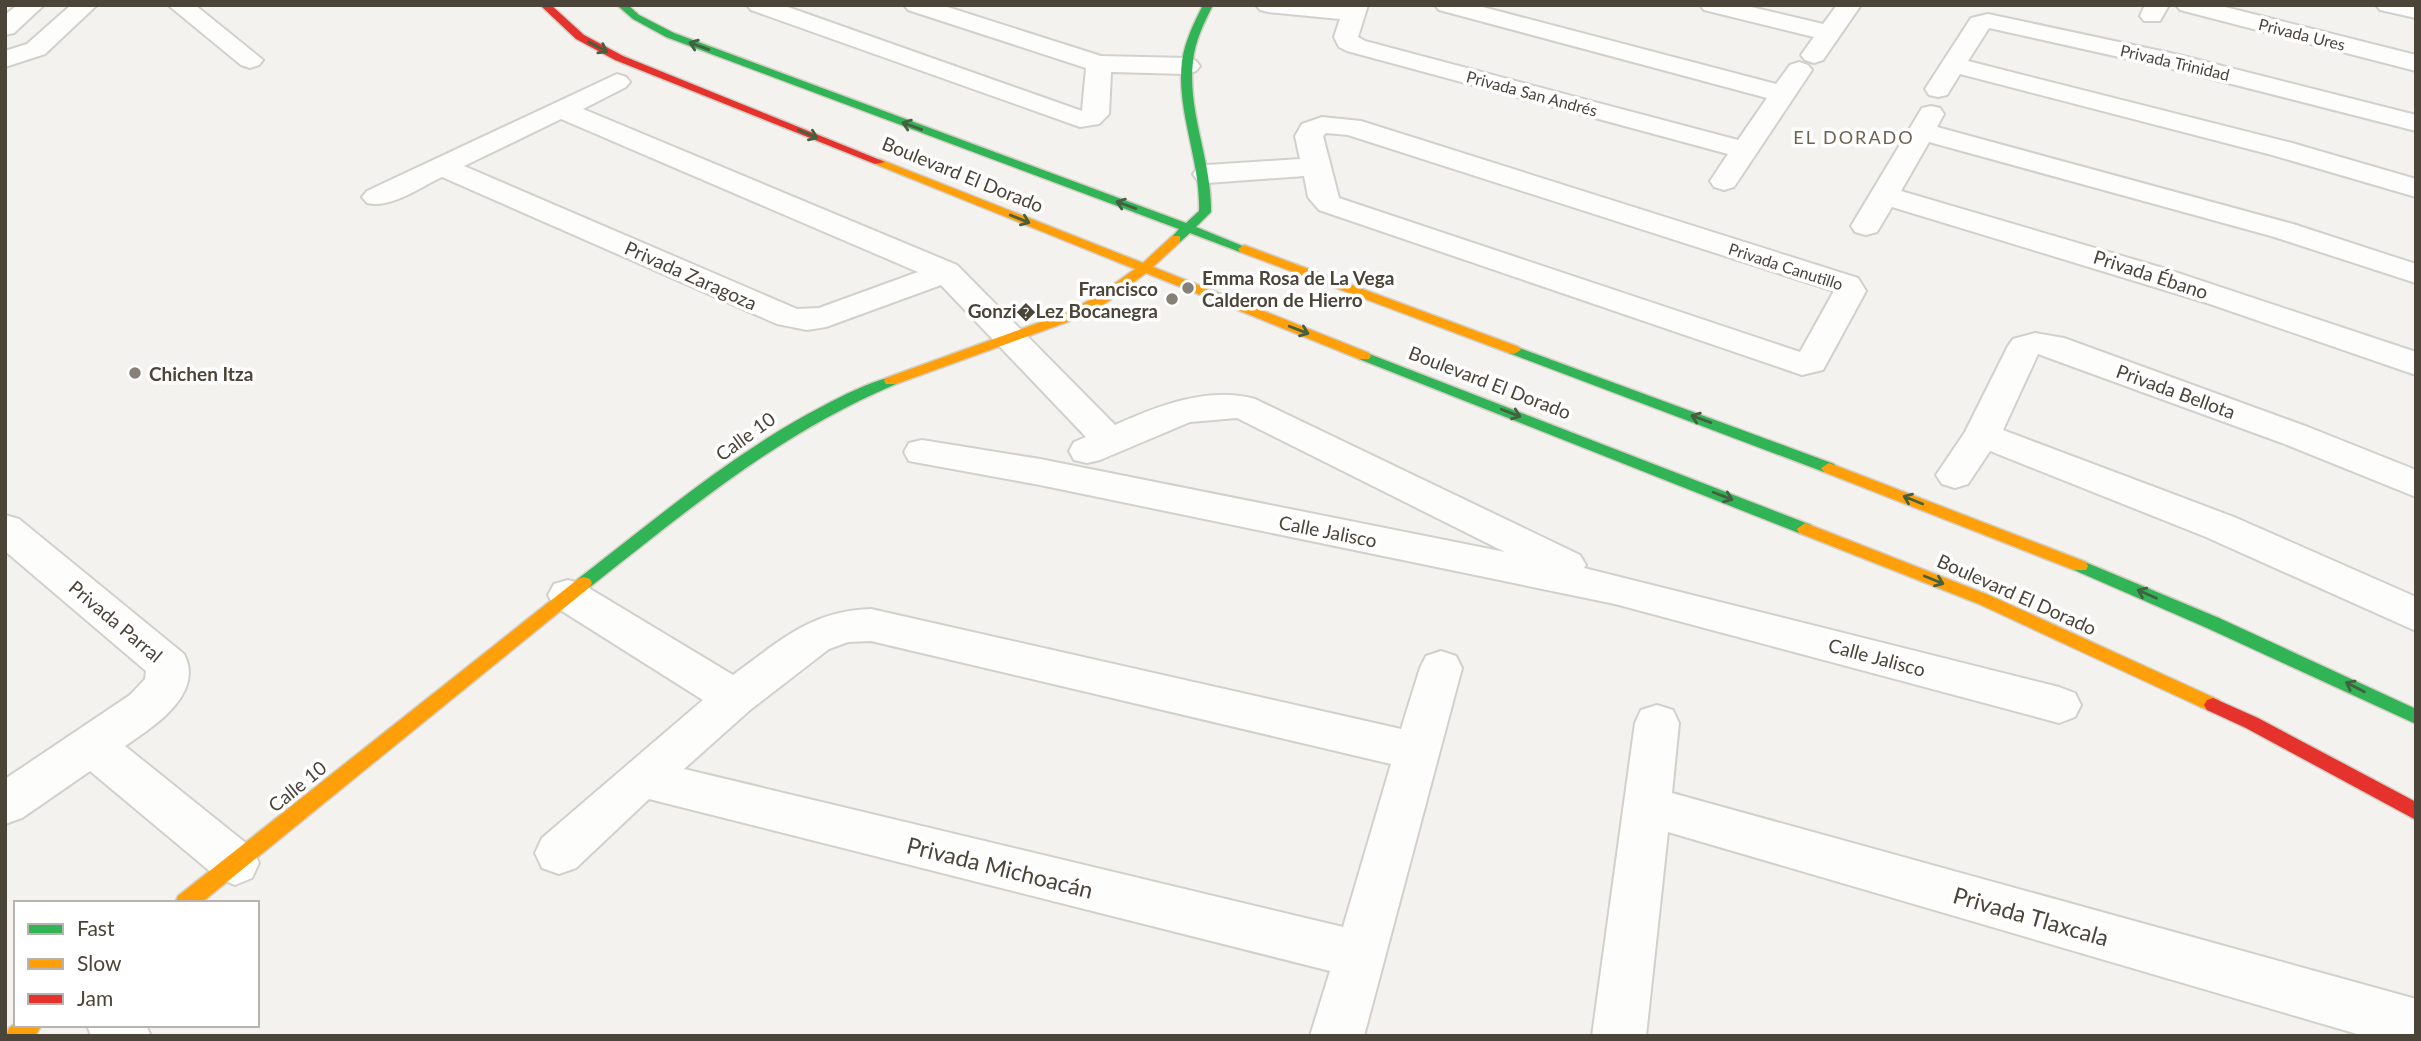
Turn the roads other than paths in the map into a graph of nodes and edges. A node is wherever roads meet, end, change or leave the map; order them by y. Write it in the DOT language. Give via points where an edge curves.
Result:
graph roads {
  1 [pos="32,5"];
  2 [pos="85,5"];
  3 [pos="180,5"];
  4 [pos="545,5"];
  5 [pos="622,5"];
  6 [pos="759,5"];
  7 [pos="916,5"];
  8 [pos="1208,5"];
  9 [pos="1268,5"];
  10 [pos="1447,5"];
  11 [pos="1712,5"];
  12 [pos="1849,5"];
  13 [pos="2188,5"];
  14 [pos="2388,5"];
  15 [pos="1355,9"];
  16 [pos="2416,11"];
  17 [pos="5,28"];
  18 [pos="1829,33"];
  19 [pos="5,60"];
  20 [pos="250,60"];
  21 [pos="2416,63"];
  22 [pos="1099,64"];
  23 [pos="1954,65"];
  24 [pos="1187,66"];
  25 [pos="617,82"];
  26 [pos="1783,94"];
  27 [pos="561,109"];
  28 [pos="1930,111"];
  29 [pos="2416,123"];
  30 [pos="1745,150"];
  31 [pos="442,166"];
  32 [pos="1314,167"];
  33 [pos="1207,174"];
  34 [pos="1724,181"];
  35 [pos="2416,188"];
  36 [pos="1884,195"];
  37 [pos="377,197"];
  38 [pos="1866,226"];
  39 [pos="1189,229"];
  40 [pos="1144,269"];
  41 [pos="946,272"];
  42 [pos="2416,274"];
  43 [pos="1010,338"];
  44 [pos="2416,364"];
  45 [pos="1982,435"];
  46 [pos="1110,441"];
  47 [pos="922,452"];
  48 [pos="1040,472"];
  49 [pos="1955,475"];
  50 [pos="2416,484"];
  51 [pos="5,529"];
  52 [pos="1615,589"];
  53 [pos="568,595"];
  54 [pos="2416,615"];
  55 [pos="1441,667"];
  56 [pos="735,698"];
  57 [pos="2059,705"];
  58 [pos="2416,717"];
  59 [pos="1657,723"];
  60 [pos="92,746"];
  61 [pos="1418,752"];
  62 [pos="641,778"];
  63 [pos="5,804"];
  64 [pos="1647,806"];
  65 [pos="2416,812"];
  66 [pos="559,853"];
  67 [pos="234,863"];
  68 [pos="187,901"];
  69 [pos="1360,955"];
  70 [pos="2416,1025"];
  71 [pos="1337,1036"];
  72 [pos="1619,1036"];
  1 -- 17 [label="street"];
  2 -- 19 [label="street" via="36,49"];
  3 -- 20 [label="street"];
  4 -- 40 [label="main road, Boulevard El Dorado, one-way" via="580,37 619,58"];
  39 -- 5 [label="main road, Boulevard El Dorado, one-way" via="670,35"];
  6 -- 22 [label="street" via="1080,119 1096,114"];
  7 -- 22 [label="street"];
  8 -- 24 [label="main road, Calle 10"];
  9 -- 15 [label="street, Privada San Andrés"];
  10 -- 26 [label="street"];
  11 -- 18 [label="street"];
  12 -- 18 [label="street"];
  13 -- 21 [label="street, Privada Ures"];
  14 -- 16 [label="street"];
  15 -- 30 [label="street, Privada San Andrés" via="1346,37 1356,46"];
  18 -- 26 [label="street"];
  22 -- 24 [label="street"];
  23 -- 28 [label="street, Privada Trinidad"];
  23 -- 29 [label="street, Privada Trinidad" via="1980,23 2000,22"];
  23 -- 35 [label="street" via="2255,141"];
  24 -- 33 [label="main road, Calle 10"];
  25 -- 27 [label="street"];
  26 -- 30 [label="street"];
  27 -- 31 [label="street"];
  27 -- 41 [label="street"];
  28 -- 36 [label="street"];
  28 -- 42 [label="street"];
  30 -- 34 [label="street"];
  31 -- 37 [label="street"];
  31 -- 41 [label="street, Privada Zaragoza" via="789,317 826,317"];
  32 -- 32 [label="street, Privada Canutillo" via="1323,197 1340,209 1802,364 1811,363 1850,291 1847,285 1351,127 1322,125 1312,130"];
  32 -- 33 [label="street"];
  33 -- 39 [label="main road, Calle 10" via="1205,212"];
  36 -- 38 [label="street"];
  36 -- 44 [label="street, Privada Ébano" via="2116,262"];
  39 -- 40 [label="main road, Calle 10"];
  58 -- 39 [label="main road, Boulevard El Dorado, one-way" via="2065,560 1864,480"];
  40 -- 43 [label="main road, Calle 10" via="1101,300"];
  40 -- 65 [label="main road, Boulevard El Dorado, one-way" via="1985,600 2252,723"];
  41 -- 43 [label="street"];
  43 -- 46 [label="street"];
  43 -- 53 [label="main road, Calle 10" via="850,396 799,424"];
  45 -- 49 [label="street, Privada Bellota"];
  45 -- 50 [label="street, Privada Bellota" via="2025,346 2035,343 2091,359"];
  45 -- 54 [label="street" via="2220,527"];
  46 -- 48 [label="street, Calle Jalisco"];
  46 -- 52 [label="street, Calle Jalisco" via="1196,408 1244,407"];
  47 -- 48 [label="street, Calle Jalisco"];
  48 -- 52 [label="street, Calle Jalisco"];
  51 -- 60 [label="street, Privada Parral" via="169,666 165,686 146,708"];
  52 -- 57 [label="street, Calle Jalisco"];
  53 -- 56 [label="street"];
  53 -- 67 [label="main road, Calle 10"];
  55 -- 61 [label="street"];
  56 -- 61 [label="street" via="814,638 844,626 871,625"];
  56 -- 62 [label="street"];
  59 -- 64 [label="street"];
  60 -- 63 [label="street, Privada Parral"];
  60 -- 67 [label="street"];
  61 -- 69 [label="street"];
  62 -- 66 [label="street"];
  62 -- 69 [label="street, Privada Michoacán"];
  64 -- 70 [label="street, Privada Tlaxcala"];
  64 -- 72 [label="street"];
  67 -- 68 [label="main road, Calle 10"];
  69 -- 71 [label="street"];
}
